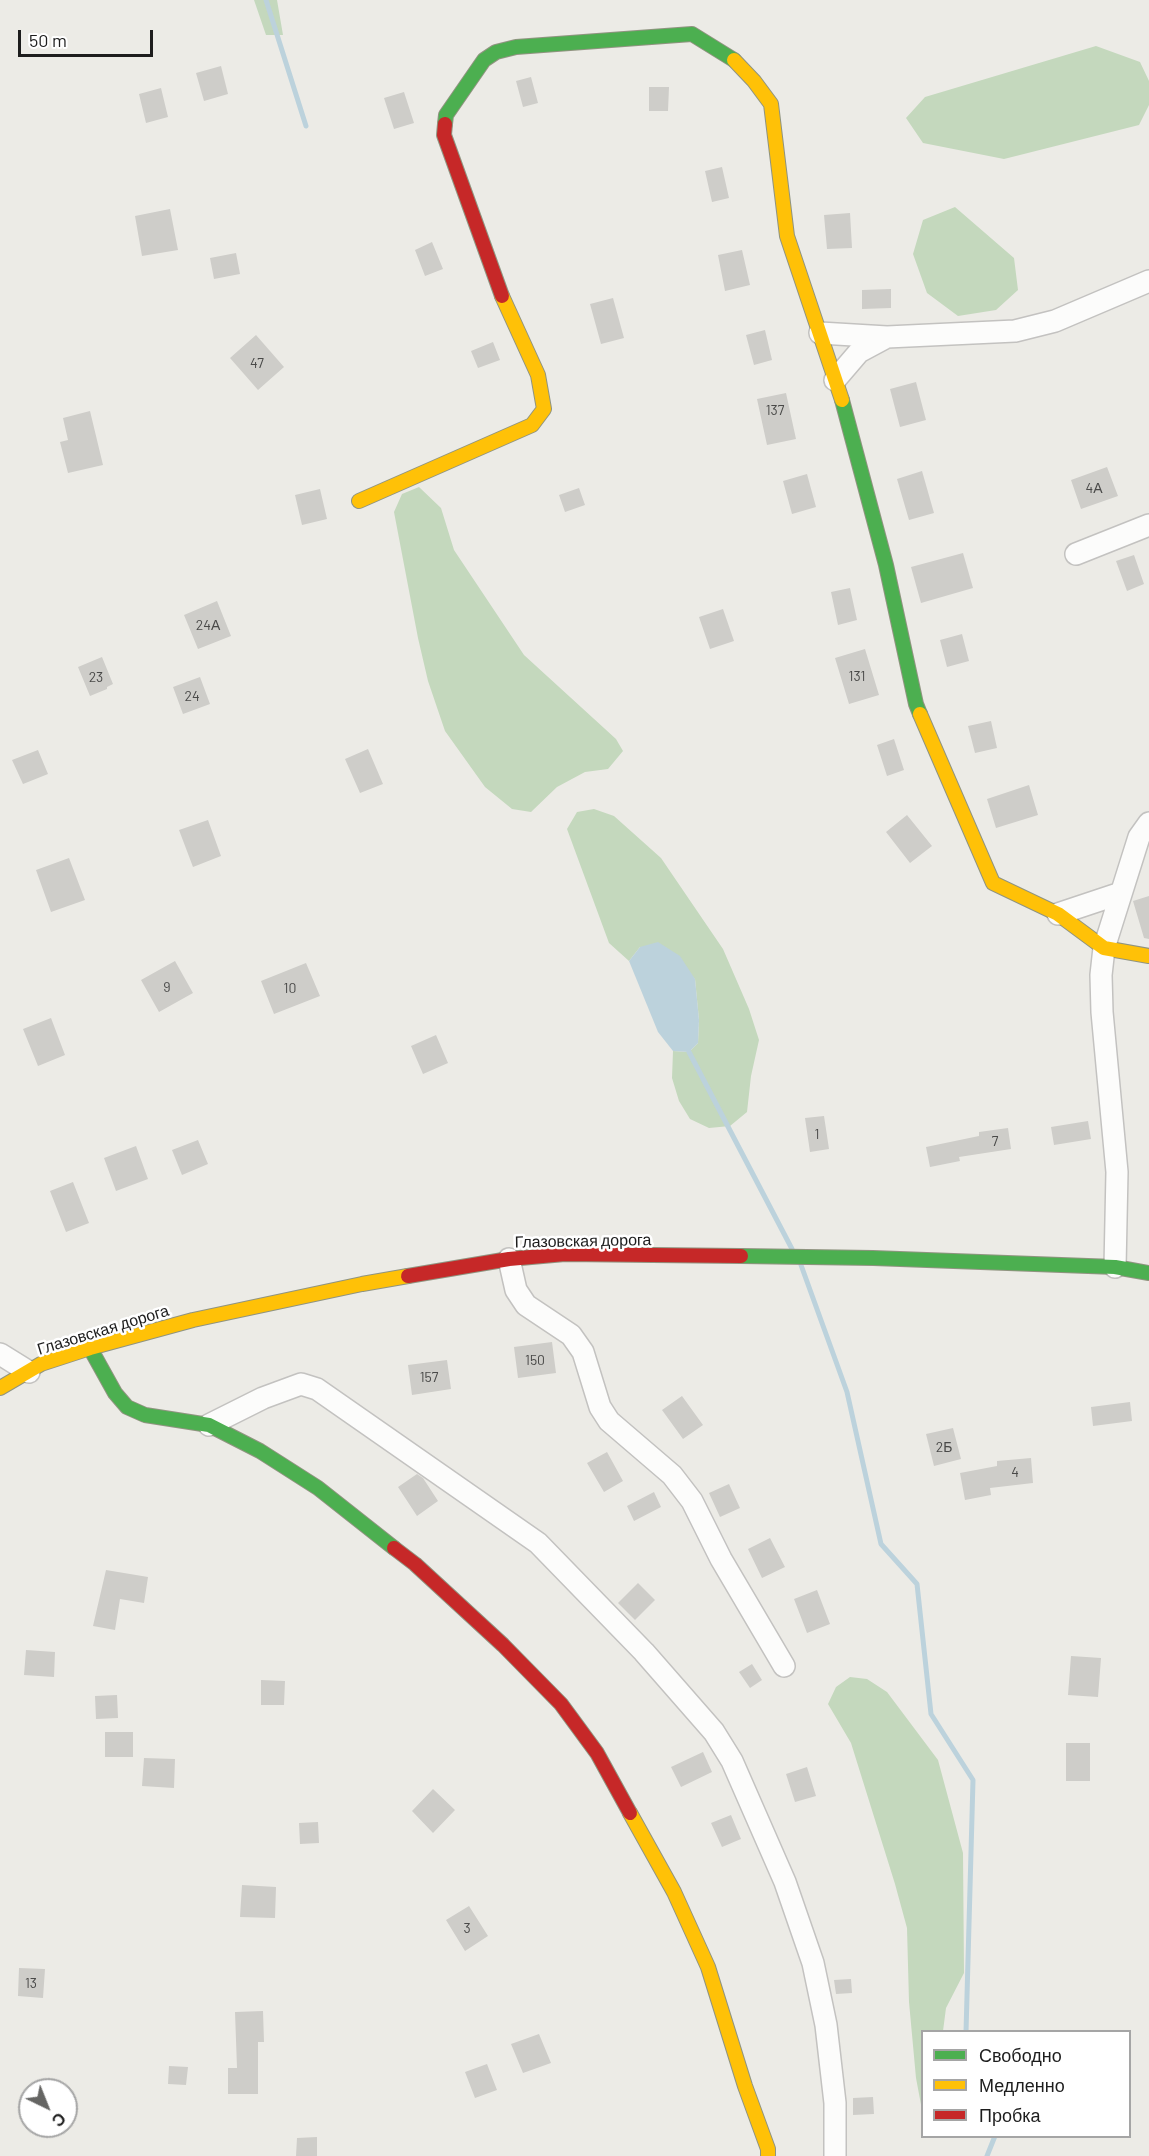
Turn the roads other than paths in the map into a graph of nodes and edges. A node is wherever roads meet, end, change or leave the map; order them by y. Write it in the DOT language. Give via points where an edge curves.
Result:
graph roads {
  1 [pos="1149,281"];
  2 [pos="820,333"];
  3 [pos="887,337"];
  4 [pos="835,380"];
  5 [pos="359,501"];
  6 [pos="1149,525"];
  7 [pos="1076,554"];
  8 [pos="1149,823"];
  9 [pos="1121,893"];
  10 [pos="1058,914"];
  11 [pos="1104,948"];
  12 [pos="1149,956"];
  13 [pos="509,1259"];
  14 [pos="1115,1267"];
  15 [pos="1149,1273"];
  16 [pos="90,1348"];
  17 [pos="0,1353"];
  18 [pos="29,1372"];
  19 [pos="0,1388"];
  20 [pos="209,1425"];
  21 [pos="784,1666"];
  22 [pos="768,2156"];
  23 [pos="835,2156"];
  1 -- 3 [label="street" via="1055,321 1015,331"];
  2 -- 3 [label="street"];
  2 -- 4 [label="street"];
  2 -- 5 [label="street" via="787,236 771,104 731,57 692,34 516,47 496,52 484,60 446,115 444,135 498,287 537,375 544,409 532,425"];
  3 -- 4 [label="street" via="860,352"];
  4 -- 10 [label="street" via="886,565 916,704 993,883"];
  6 -- 7 [label="street"];
  8 -- 9 [label="street" via="1138,837"];
  9 -- 10 [label="street"];
  9 -- 11 [label="street"];
  10 -- 11 [label="street"];
  11 -- 12 [label="street"];
  11 -- 14 [label="street" via="1102,1012 1117,1172"];
  13 -- 14 [label="street, Глазовская дорога" via="565,1254 873,1258"];
  13 -- 16 [label="street, Глазовская дорога" via="204,1317"];
  13 -- 21 [label="street" via="516,1290 525,1305 571,1335 583,1352 600,1407 609,1421 672,1475 692,1501"];
  14 -- 15 [label="street, Глазовская дорога"];
  16 -- 18 [label="street, Глазовская дорога" via="41,1364"];
  16 -- 20 [label="street" via="127,1407"];
  17 -- 18 [label="street"];
  18 -- 19 [label="street, Глазовская дорога"];
  20 -- 22 [label="street" via="260,1451 318,1488 415,1564 561,1704 597,1753 674,1892 708,1967"];
  20 -- 23 [label="street" via="301,1384 317,1389 538,1543 644,1652 714,1732 732,1761 785,1882 813,1963 835,2103"];
}
